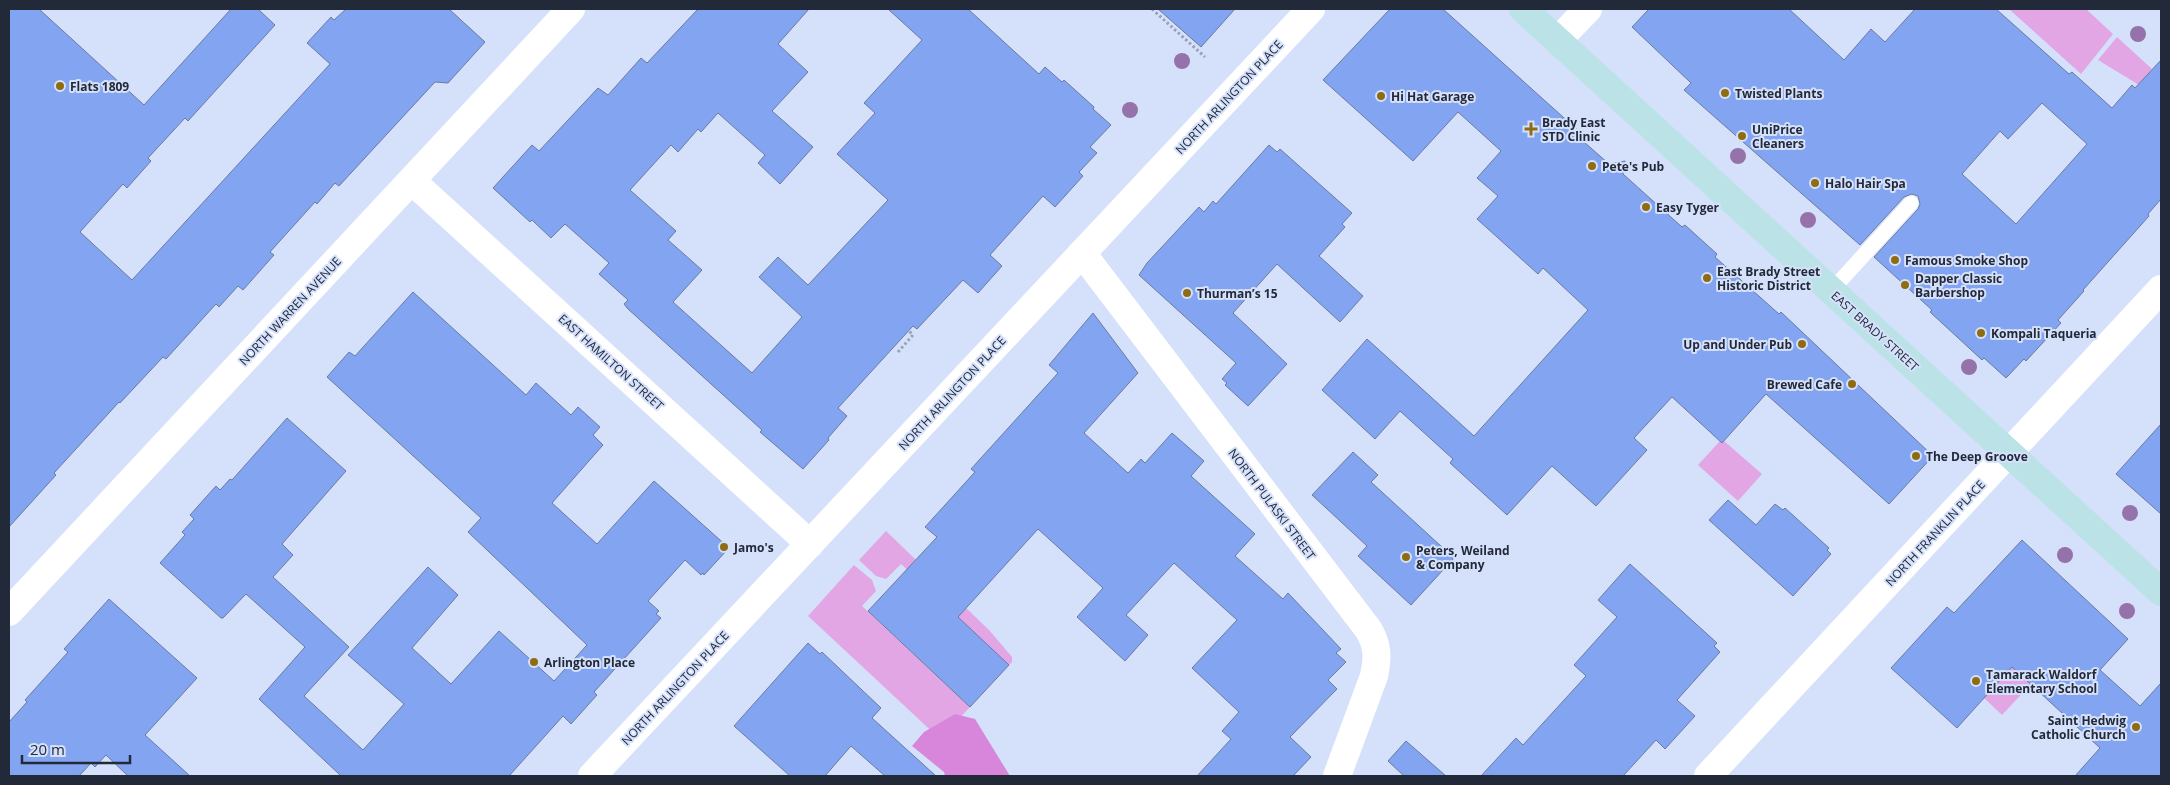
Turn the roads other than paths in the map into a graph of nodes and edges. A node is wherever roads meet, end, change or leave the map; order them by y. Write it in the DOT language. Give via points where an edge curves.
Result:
graph roads {
  1 [pos="571,9"];
  2 [pos="1311,9"];
  3 [pos="1523,9"];
  4 [pos="1588,9"];
  5 [pos="1558,40"];
  6 [pos="412,181"];
  7 [pos="1911,203"];
  8 [pos="1082,253"];
  9 [pos="2161,289"];
  10 [pos="1831,291"];
  11 [pos="2009,453"];
  12 [pos="810,544"];
  13 [pos="2161,592"];
  14 [pos="9,612"];
  15 [pos="592,776"];
  16 [pos="1336,776"];
  17 [pos="1708,776"];
  1 -- 6 [label="street, NORTH WARREN AVENUE"];
  2 -- 8 [label="street, NORTH ARLINGTON PLACE"];
  3 -- 5 [label="main road, EAST BRADY STREET"];
  4 -- 5 [label="street"];
  5 -- 10 [label="main road, EAST BRADY STREET"];
  6 -- 12 [label="street, EAST HAMILTON STREET"];
  6 -- 14 [label="street, NORTH WARREN AVENUE"];
  7 -- 10 [label="lane"];
  8 -- 12 [label="street, NORTH ARLINGTON PLACE"];
  8 -- 16 [label="street, NORTH PULASKI STREET" via="1377,645 1374,676"];
  9 -- 11 [label="street, NORTH FRANKLIN PLACE"];
  10 -- 11 [label="main road, EAST BRADY STREET"];
  11 -- 13 [label="main road, EAST BRADY STREET"];
  11 -- 17 [label="street, NORTH FRANKLIN PLACE"];
  12 -- 15 [label="street, NORTH ARLINGTON PLACE"];
}
